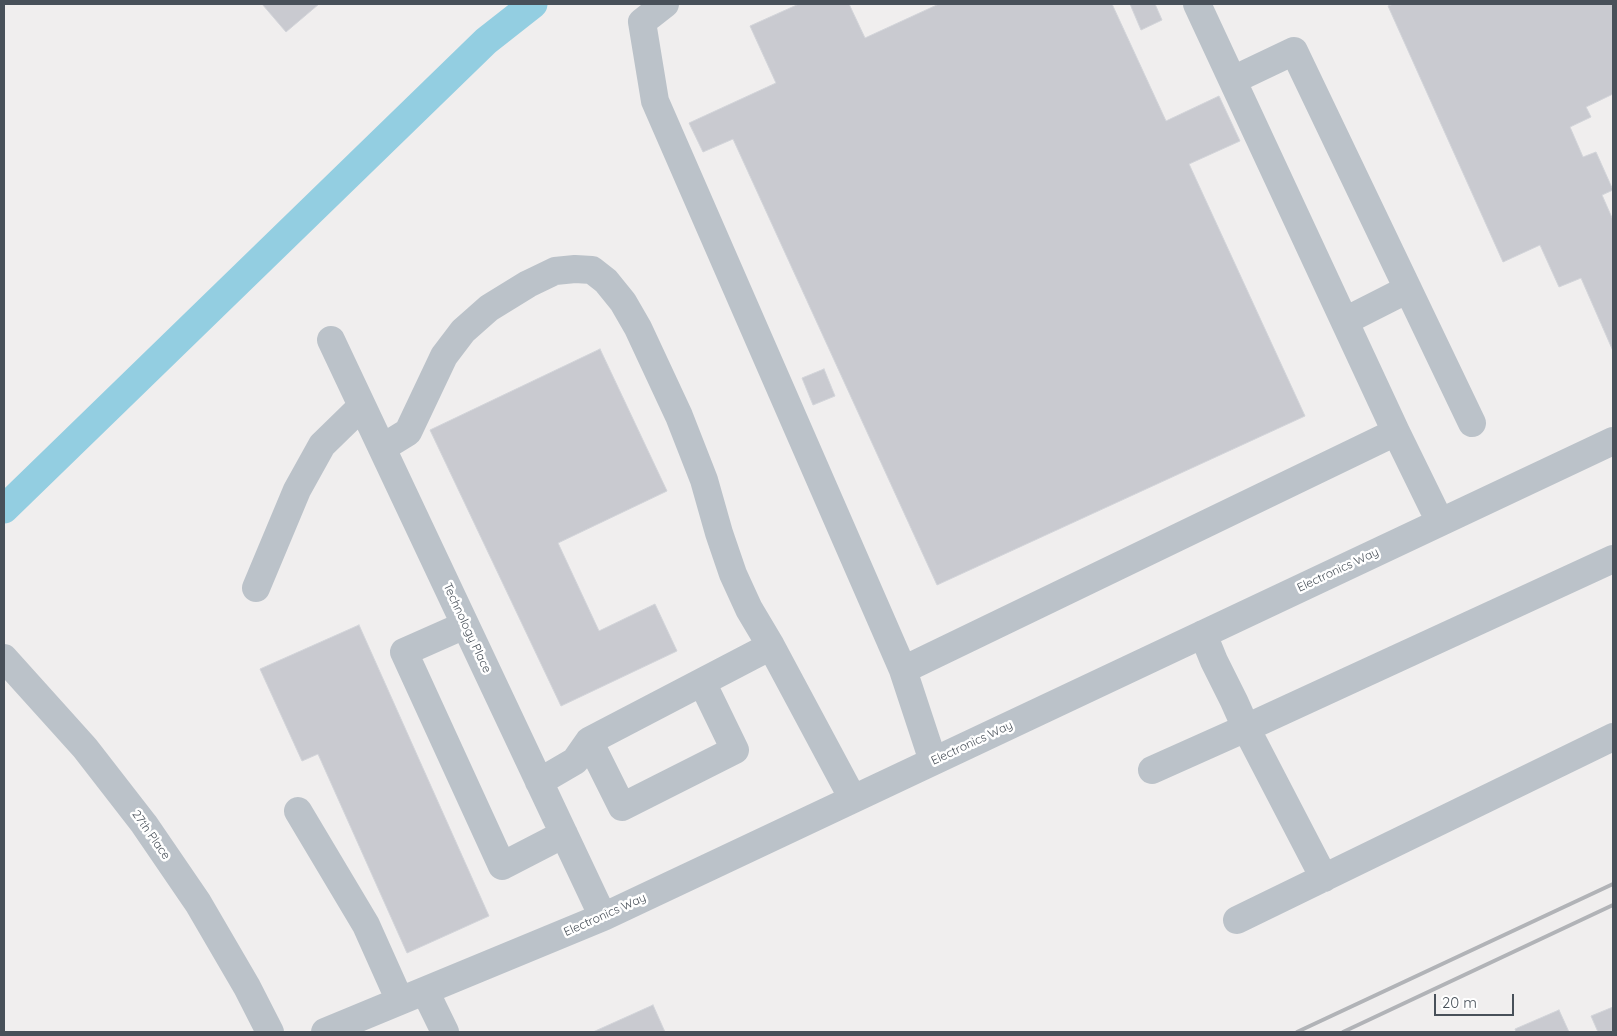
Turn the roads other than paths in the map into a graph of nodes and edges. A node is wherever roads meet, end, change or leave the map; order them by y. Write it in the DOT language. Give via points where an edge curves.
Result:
graph roads {
  1 [pos="665,4"];
  2 [pos="1197,4"];
  3 [pos="1233,80"];
  4 [pos="1408,289"];
  5 [pos="1345,320"];
  6 [pos="331,340"];
  7 [pos="362,406"];
  8 [pos="1472,423"];
  9 [pos="1396,432"];
  10 [pos="1612,444"];
  11 [pos="382,448"];
  12 [pos="1440,522"];
  13 [pos="1613,559"];
  14 [pos="256,588"];
  15 [pos="465,625"];
  16 [pos="1203,634"];
  17 [pos="771,646"];
  18 [pos="4,658"];
  19 [pos="903,670"];
  20 [pos="702,682"];
  21 [pos="1246,728"];
  22 [pos="1613,737"];
  23 [pos="589,742"];
  24 [pos="933,761"];
  25 [pos="1152,770"];
  26 [pos="540,782"];
  27 [pos="852,799"];
  28 [pos="298,811"];
  29 [pos="564,834"];
  30 [pos="1324,878"];
  31 [pos="603,917"];
  32 [pos="1237,920"];
  33 [pos="425,991"];
  34 [pos="400,1001"];
  35 [pos="270,1032"];
  36 [pos="324,1032"];
  37 [pos="445,1032"];
  1 -- 19 [label="street" via="642,22 655,101"];
  2 -- 3 [label="street"];
  3 -- 4 [label="street" via="1294,51"];
  3 -- 5 [label="street"];
  4 -- 5 [label="street"];
  4 -- 8 [label="street"];
  5 -- 9 [label="street"];
  6 -- 7 [label="street, Technology Place"];
  7 -- 11 [label="street, Technology Place"];
  7 -- 14 [label="street" via="322,445 297,490"];
  9 -- 12 [label="street"];
  9 -- 19 [label="street"];
  10 -- 12 [label="street, Electronics Way"];
  11 -- 15 [label="street, Technology Place"];
  11 -- 17 [label="street" via="408,432 444,356 463,332 489,308 555,271 592,270 623,302 680,416 733,574"];
  12 -- 16 [label="street, Electronics Way"];
  13 -- 21 [label="street"];
  15 -- 26 [label="street, Technology Place"];
  15 -- 29 [label="street" via="404,652 502,866"];
  16 -- 21 [label="street"];
  16 -- 24 [label="street, Electronics Way"];
  17 -- 20 [label="street"];
  17 -- 27 [label="street"];
  18 -- 35 [label="street, 27th Place" via="85,748 144,824 198,904"];
  19 -- 24 [label="street"];
  20 -- 23 [label="street"];
  20 -- 23 [label="street" via="735,750 622,806"];
  21 -- 25 [label="street"];
  21 -- 30 [label="street"];
  22 -- 30 [label="street"];
  23 -- 26 [label="street" via="575,761"];
  24 -- 27 [label="street, Electronics Way"];
  26 -- 29 [label="street, Technology Place"];
  27 -- 31 [label="street, Electronics Way"];
  28 -- 34 [label="street" via="366,925"];
  29 -- 31 [label="street, Technology Place"];
  30 -- 32 [label="street"];
  31 -- 33 [label="street, Electronics Way"];
  33 -- 34 [label="street, Electronics Way"];
  33 -- 37 [label="street"];
  34 -- 36 [label="street, Electronics Way"];
}
